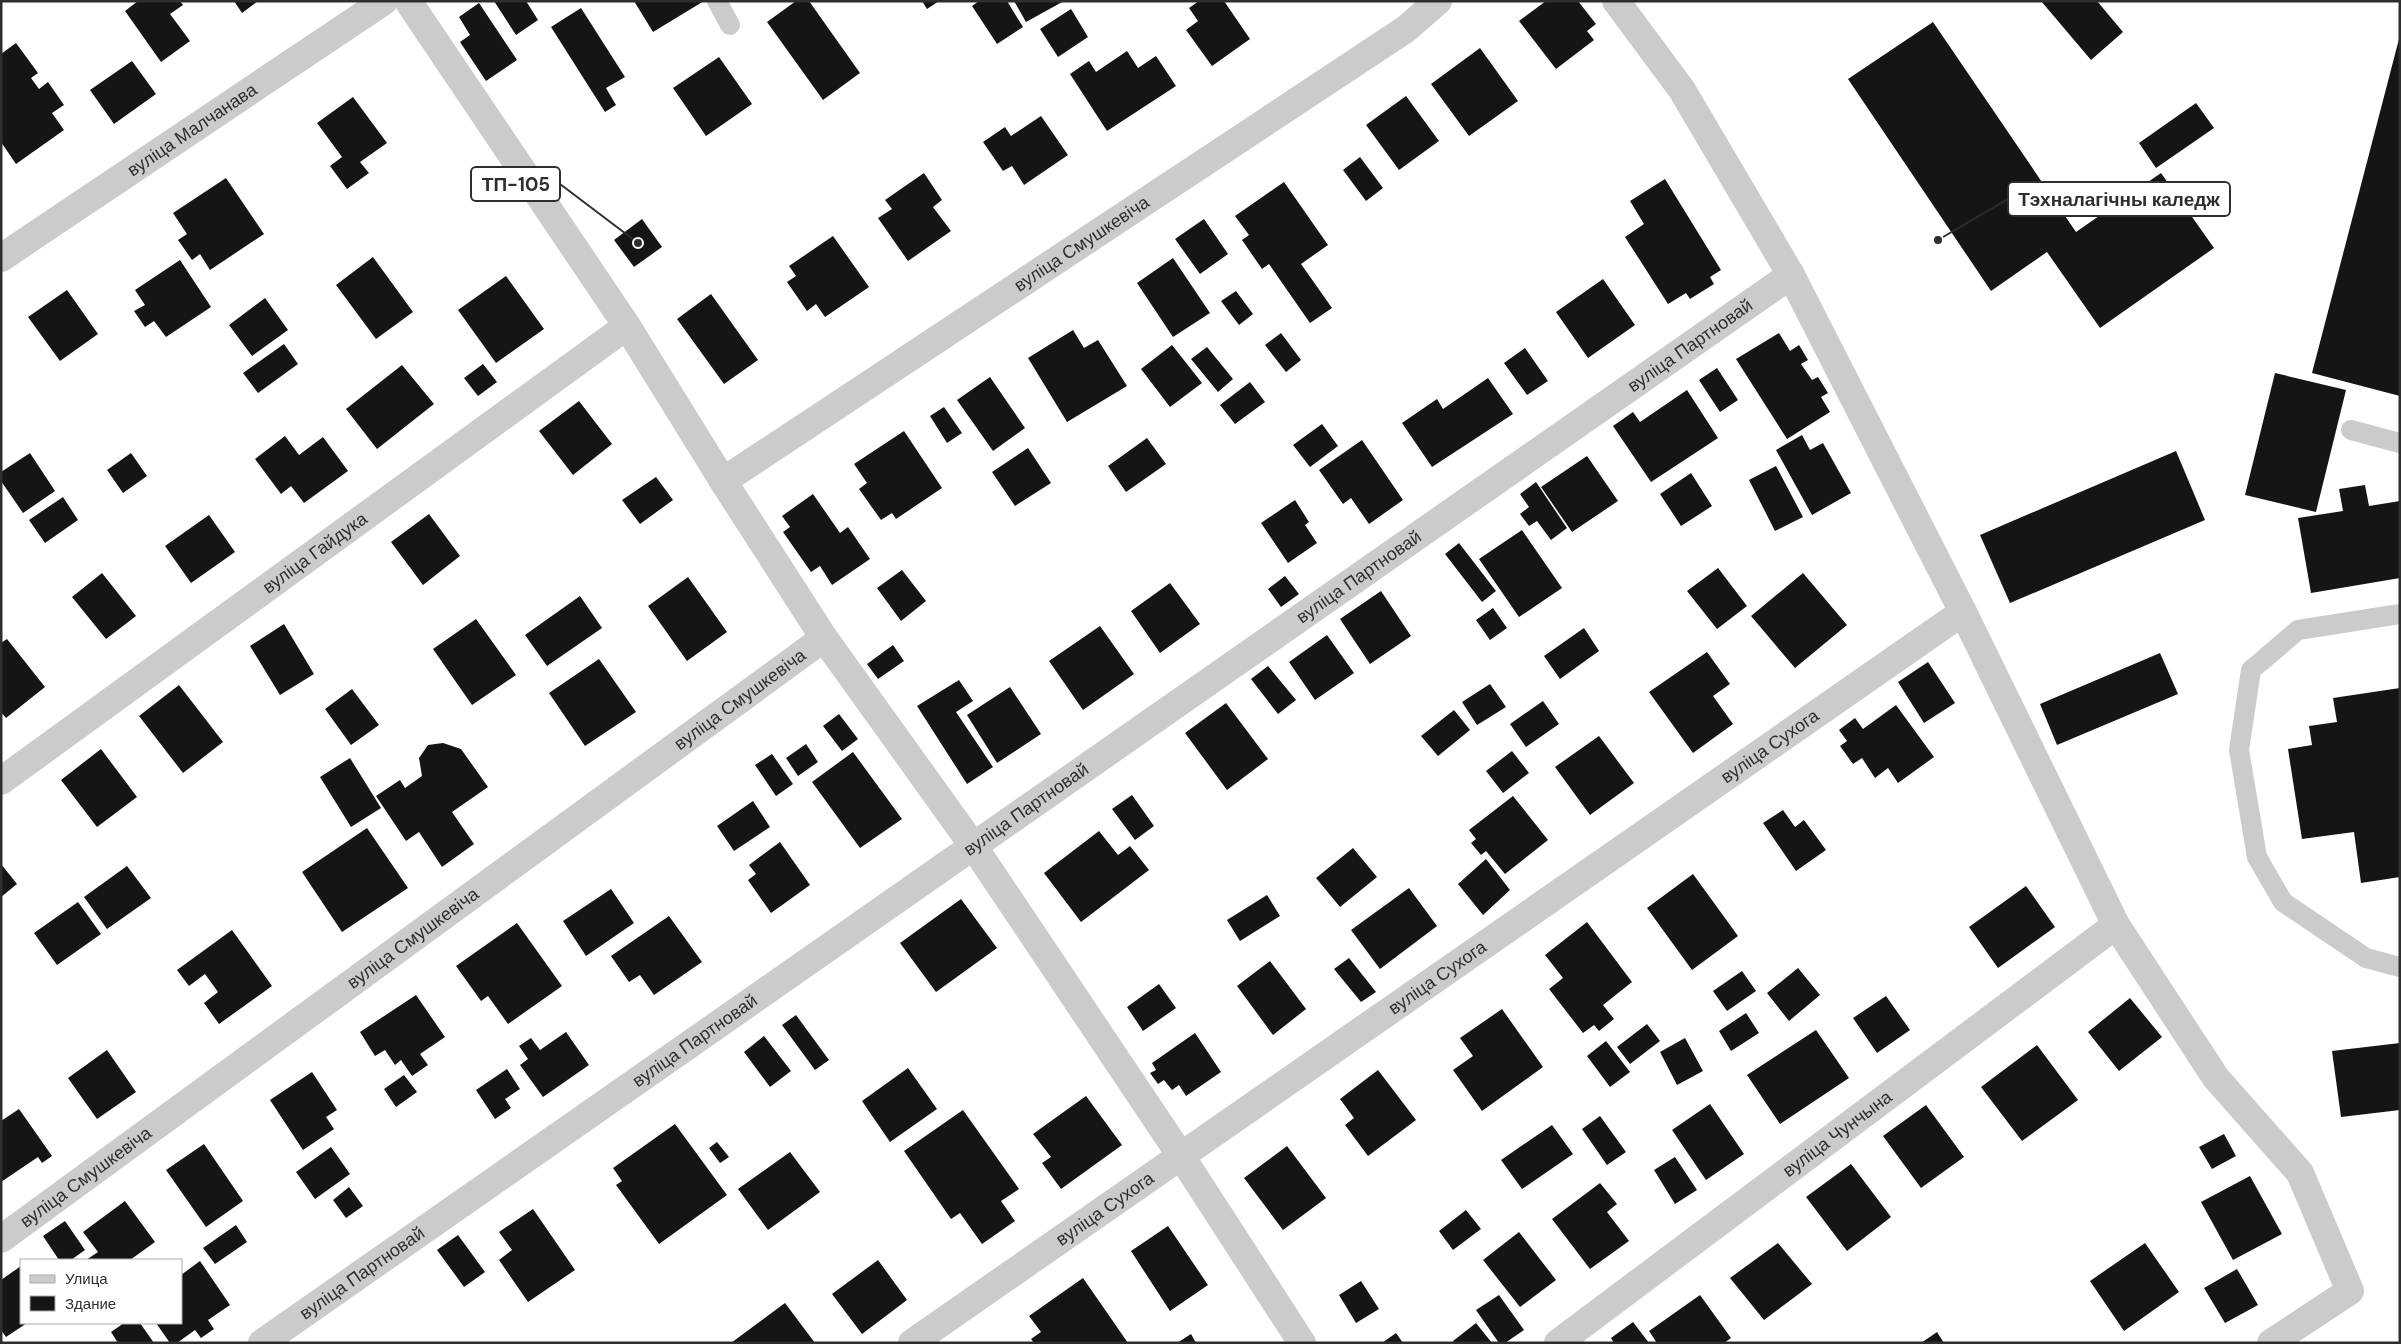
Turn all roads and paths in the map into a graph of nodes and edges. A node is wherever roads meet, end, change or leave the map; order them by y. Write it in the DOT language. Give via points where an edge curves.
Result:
graph roads {
  1 [pos="384,1"];
  2 [pos="408,1"];
  3 [pos="717,1"];
  4 [pos="1438,1"];
  5 [pos="1616,1"];
  6 [pos="730,25"];
  7 [pos="1,258"];
  8 [pos="1791,275"];
  9 [pos="627,326"];
  10 [pos="2350,430"];
  11 [pos="2400,443"];
  12 [pos="723,481"];
  13 [pos="1963,612"];
  14 [pos="2400,614"];
  15 [pos="824,638"];
  16 [pos="1,781"];
  17 [pos="974,847"];
  18 [pos="2116,925"];
  19 [pos="2400,968"];
  20 [pos="1181,1156"];
  21 [pos="1,1239"];
  22 [pos="262,1343"];
  23 [pos="912,1343"];
  24 [pos="1302,1343"];
  25 [pos="1558,1343"];
  26 [pos="2271,1343"];
  1 -- 7 [label="street, вуліца Малчанава"];
  2 -- 9 [label="street"];
  3 -- 6 [label="lane"];
  4 -- 12 [label="street, вуліца Смушкевіча" via="1406,29"];
  5 -- 8 [label="street" via="1682,90"];
  8 -- 13 [label="street"];
  8 -- 17 [label="street, вуліца Партновай"];
  9 -- 12 [label="street"];
  9 -- 16 [label="street, вуліца Гайдука"];
  10 -- 11 [label="lane"];
  12 -- 15 [label="street"];
  13 -- 18 [label="street"];
  13 -- 20 [label="street, вуліца Сухога"];
  14 -- 19 [label="lane" via="2298,630 2251,670 2239,750 2257,857 2283,902 2366,958"];
  15 -- 17 [label="street"];
  15 -- 21 [label="street, вуліца Смушкевіча"];
  17 -- 20 [label="street"];
  17 -- 22 [label="street, вуліца Партновай"];
  18 -- 25 [label="street, вуліца Чунчына"];
  18 -- 26 [label="street" via="2216,1078 2300,1173 2350,1291"];
  20 -- 23 [label="street, вуліца Сухога"];
  20 -- 24 [label="street"];
}
